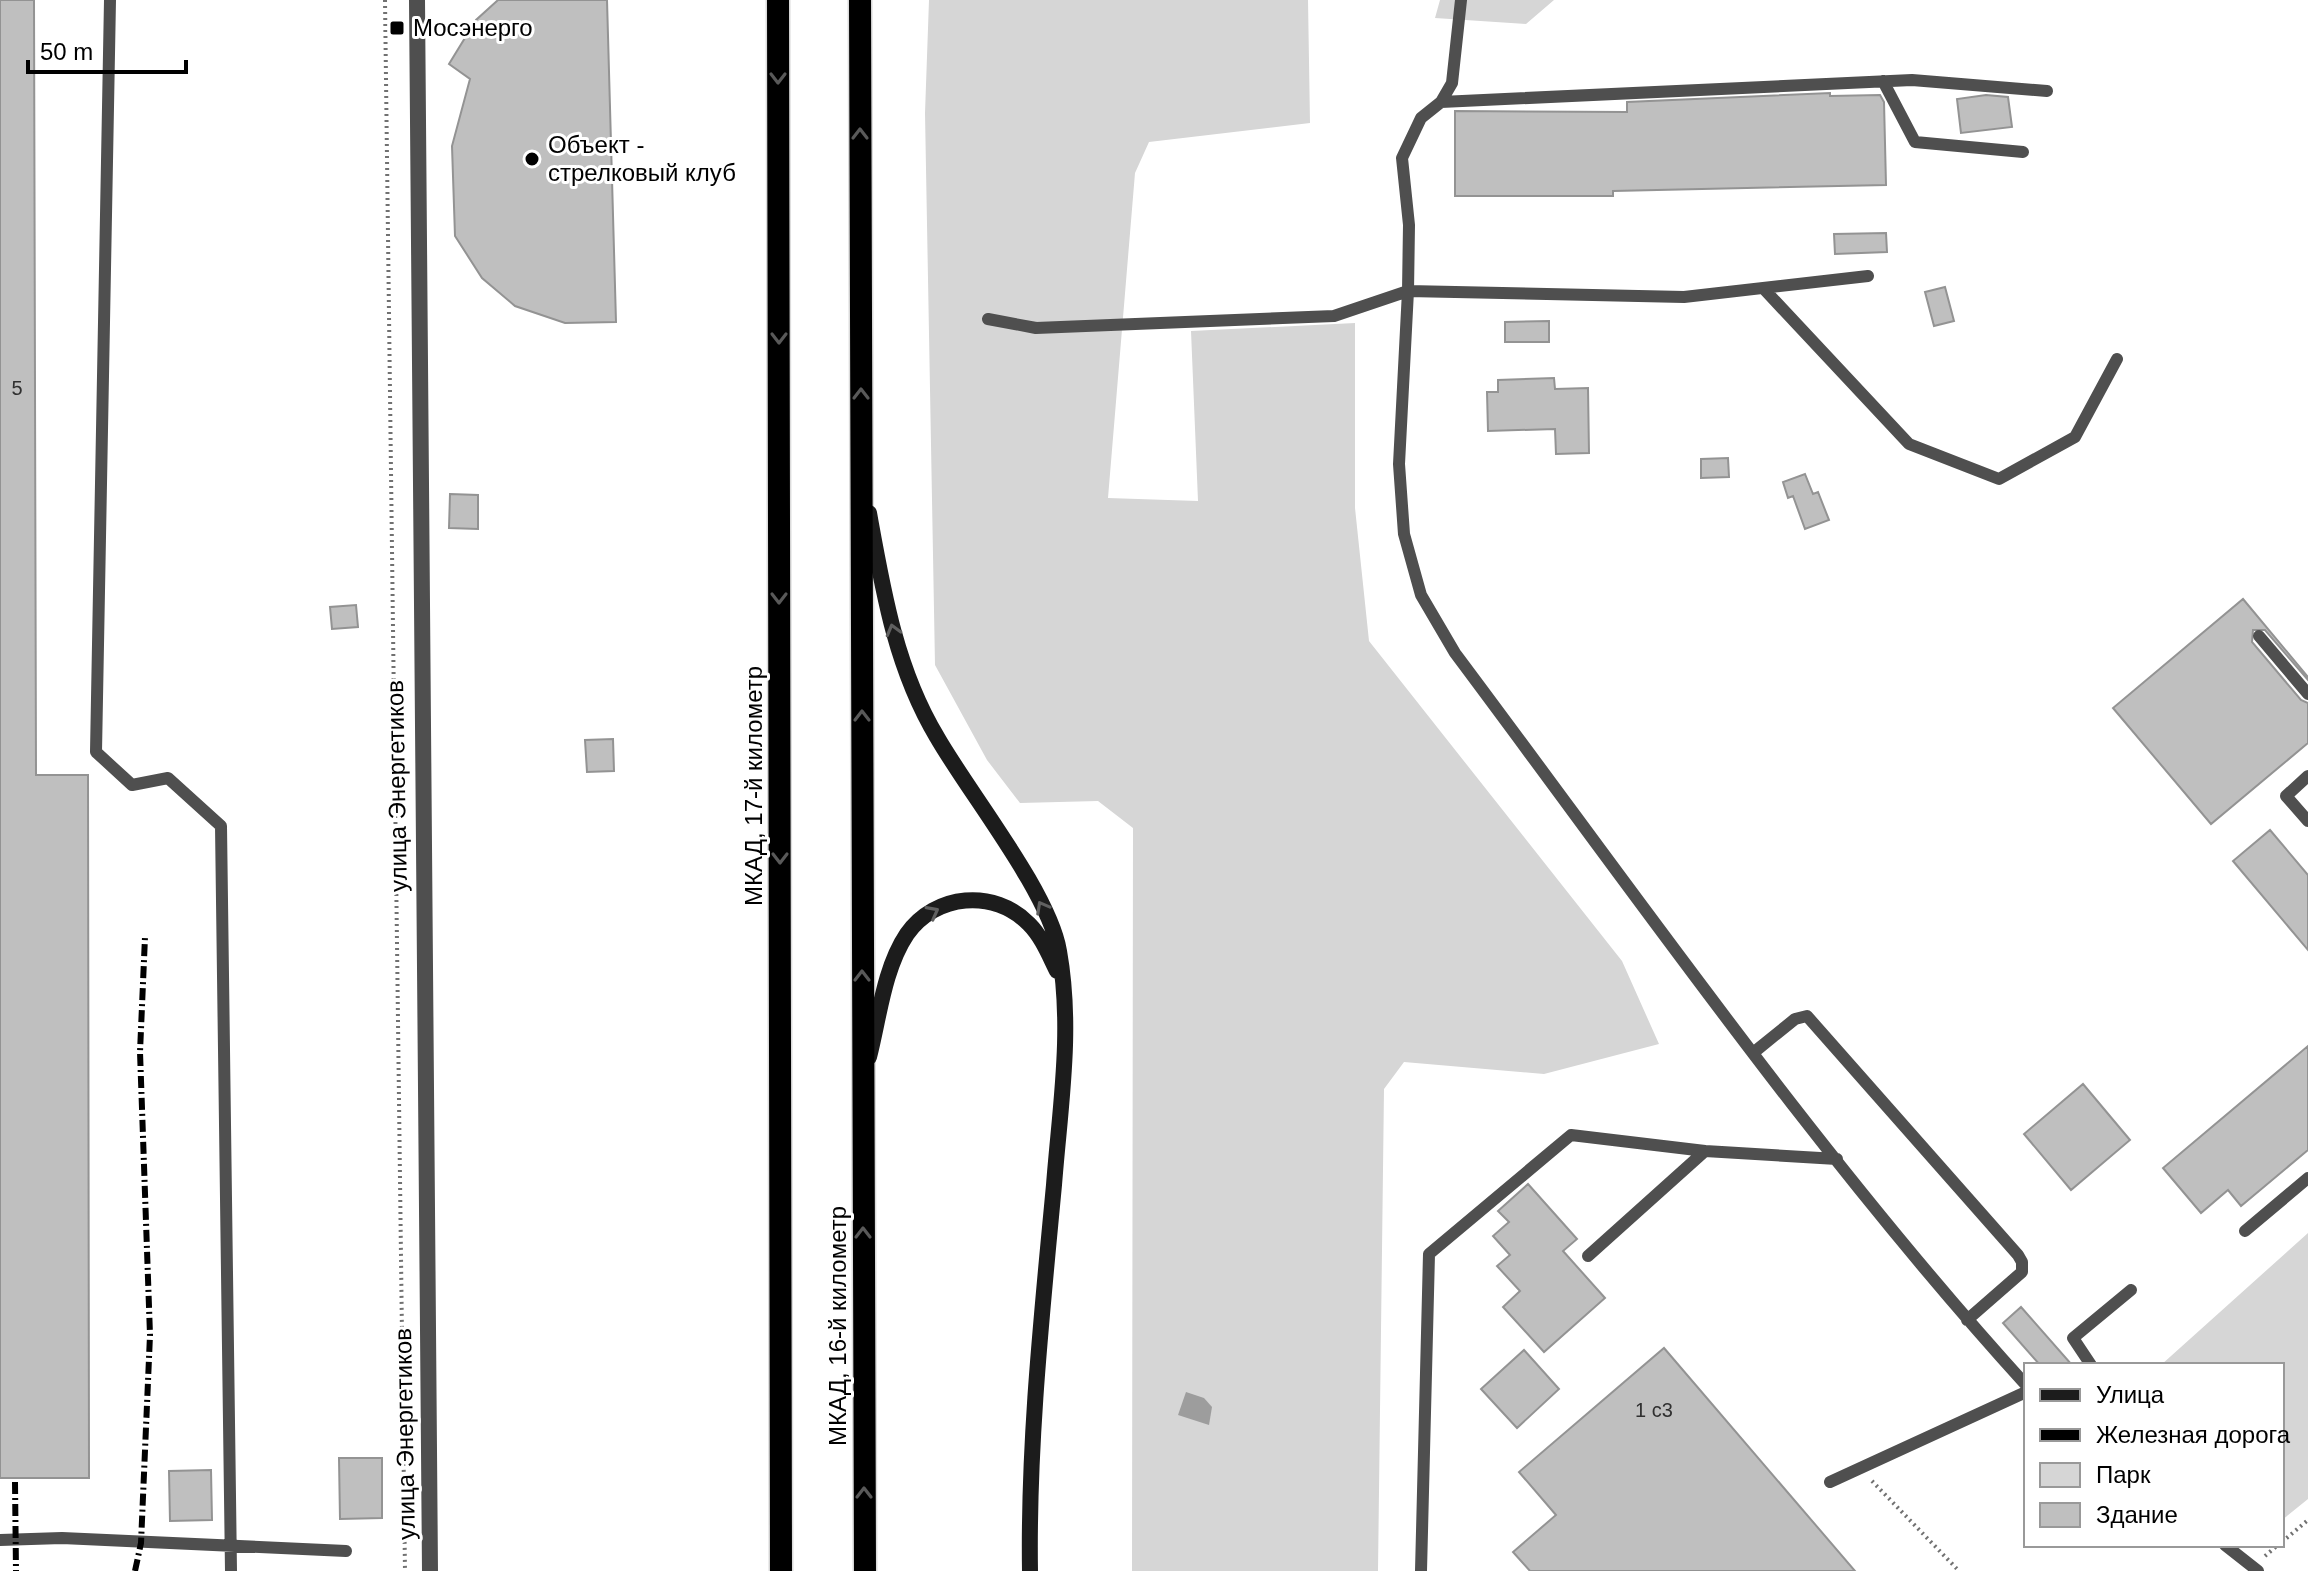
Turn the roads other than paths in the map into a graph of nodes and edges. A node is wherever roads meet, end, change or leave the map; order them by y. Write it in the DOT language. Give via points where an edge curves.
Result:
graph roads {
  1 [pos="110,0"];
  2 [pos="417,0"];
  3 [pos="778,0"];
  4 [pos="860,0"];
  5 [pos="1461,0"];
  6 [pos="1883,81"];
  7 [pos="2047,91"];
  8 [pos="1441,102"];
  9 [pos="2023,152"];
  10 [pos="1868,276"];
  11 [pos="1763,288"];
  12 [pos="1408,291"];
  13 [pos="988,319"];
  14 [pos="2117,359"];
  15 [pos="861,472"];
  16 [pos="2259,636"];
  17 [pos="2308,694"];
  18 [pos="2308,776"];
  19 [pos="2308,821"];
  20 [pos="1062,981"];
  21 [pos="1753,1053"];
  22 [pos="863,1082"];
  23 [pos="1705,1151"];
  24 [pos="1837,1159"];
  25 [pos="2308,1178"];
  26 [pos="2245,1231"];
  27 [pos="1588,1256"];
  28 [pos="2131,1290"];
  29 [pos="1967,1320"];
  30 [pos="2090,1363"];
  31 [pos="2024,1383"];
  32 [pos="2024,1393"];
  33 [pos="1830,1482"];
  34 [pos="0,1540"];
  35 [pos="2228,1547"];
  36 [pos="231,1548"];
  37 [pos="346,1551"];
  38 [pos="231,1571"];
  39 [pos="430,1571"];
  40 [pos="781,1571"];
  41 [pos="865,1571"];
  42 [pos="1030,1571"];
  43 [pos="1421,1571"];
  44 [pos="2258,1571"];
  1 -- 36 [label="lane" via="96,752 132,785 168,778 221,826"];
  2 -- 39 [label="street, улица Энергетиков"];
  3 -- 40 [label="highway, МКАД, 17-й километр, one-way"];
  15 -- 4 [label="highway, one-way"];
  5 -- 8 [label="lane" via="1452,83"];
  6 -- 7 [label="lane"];
  6 -- 8 [label="lane"];
  6 -- 9 [label="lane" via="1915,142"];
  8 -- 12 [label="lane" via="1421,118 1402,158"];
  10 -- 11 [label="lane"];
  11 -- 12 [label="lane" via="1684,297"];
  11 -- 14 [label="lane" via="1909,444 1999,479 2075,437"];
  12 -- 13 [label="lane" via="1334,316 1036,328"];
  12 -- 21 [label="lane" via="1399,464 1404,534 1421,595 1455,653"];
  20 -- 15 [label="main road, one-way" via="1052,925 917,701 884,595"];
  22 -- 15 [label="highway, one-way"];
  16 -- 17 [label="lane"];
  18 -- 19 [label="lane" via="2286,796"];
  22 -- 20 [label="main road, one-way" via="895,955 918,920 939,907 961,900 991,900 1011,910 1029,924"];
  20 -- 42 [label="main road" via="1068,1025 1041,1330"];
  21 -- 24 [label="lane"];
  21 -- 29 [label="lane" via="1795,1019 1807,1016 2018,1255 2022,1272"];
  41 -- 22 [label="highway, МКАД, 16-й километр, one-way"];
  23 -- 24 [label="lane"];
  23 -- 27 [label="lane"];
  23 -- 43 [label="lane" via="1571,1135 1429,1254"];
  24 -- 29 [label="lane"];
  25 -- 26 [label="lane"];
  28 -- 30 [label="lane" via="2073,1338"];
  29 -- 31 [label="lane"];
  32 -- 33 [label="lane"];
  34 -- 36 [label="lane" via="62,1538"];
  35 -- 44 [label="lane"];
  36 -- 37 [label="lane"];
  36 -- 38 [label="lane"];
}
